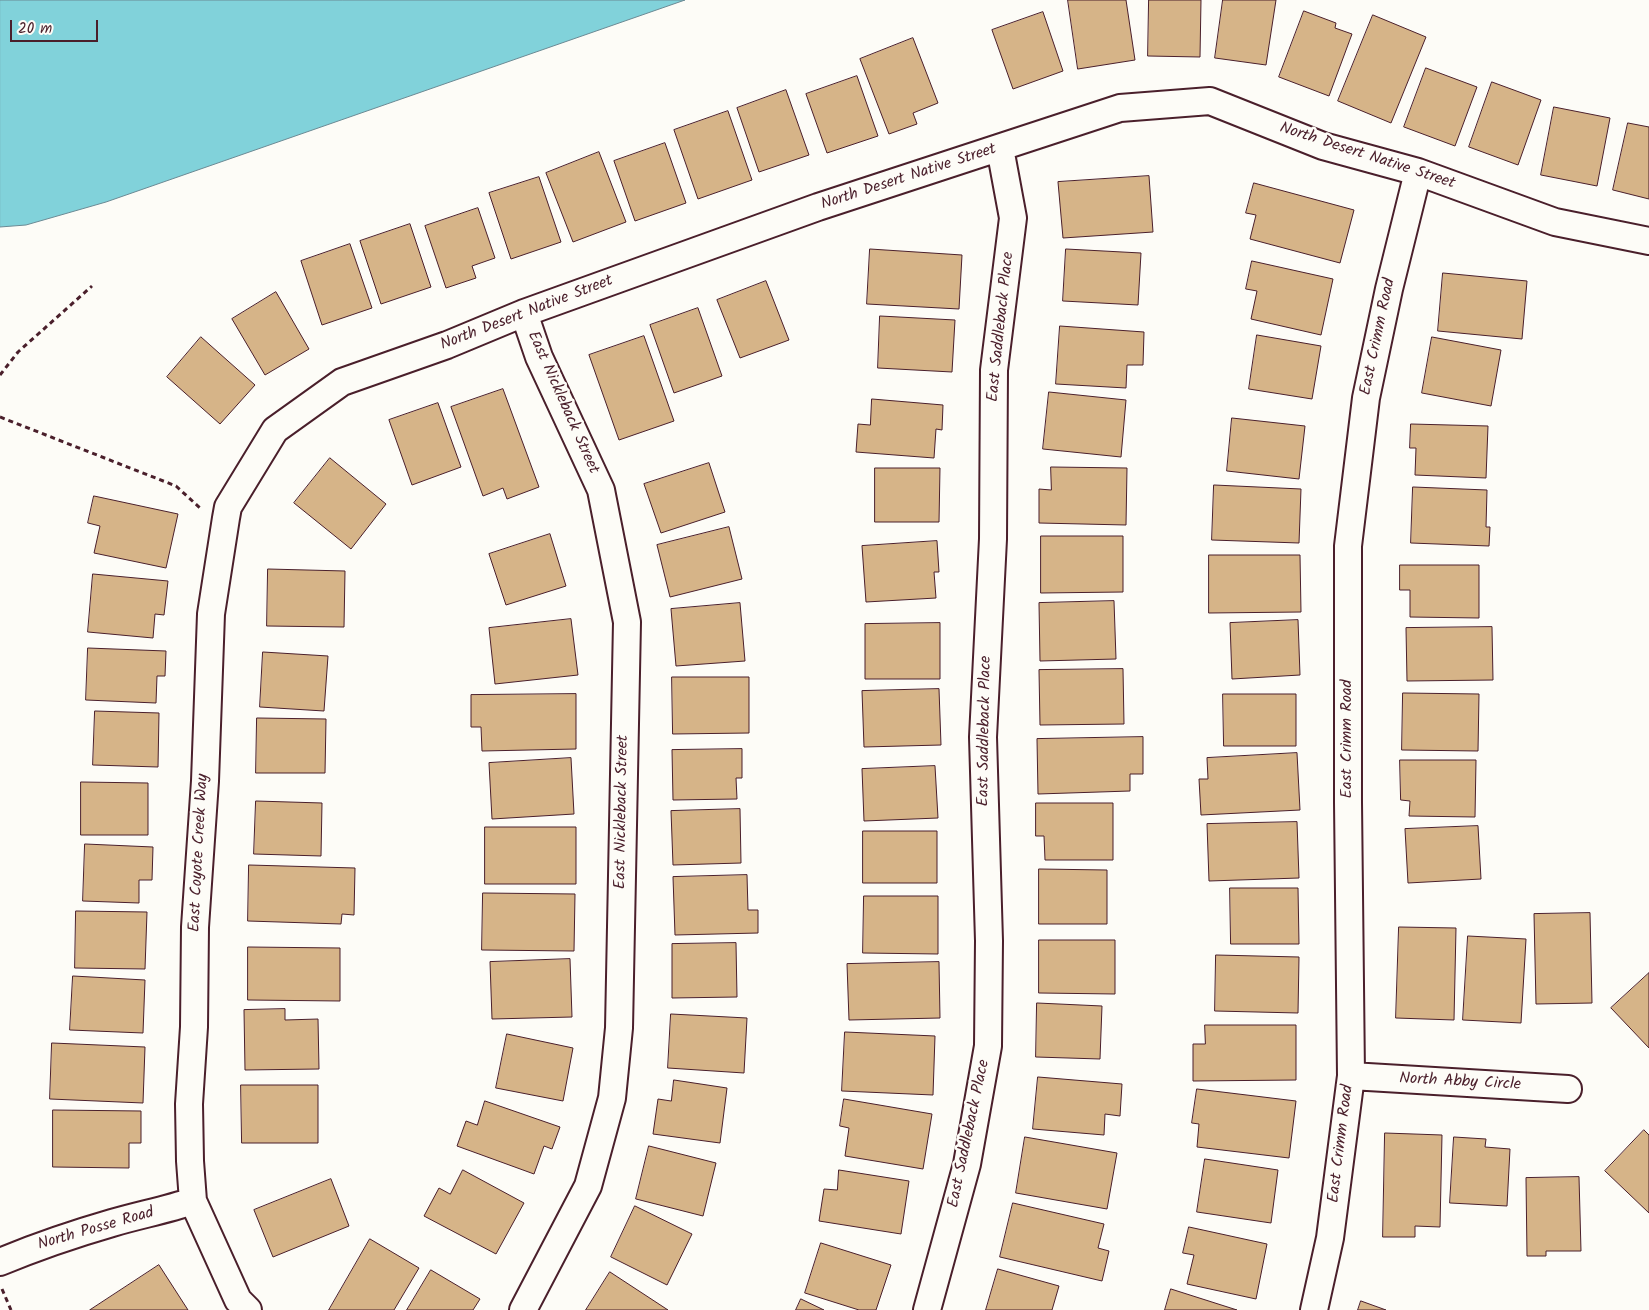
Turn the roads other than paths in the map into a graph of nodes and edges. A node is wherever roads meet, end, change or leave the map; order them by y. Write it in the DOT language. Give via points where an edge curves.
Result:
graph roads {
  1 [pos="1000,148"];
  2 [pos="1418,172"];
  3 [pos="1649,241"];
  4 [pos="524,313"];
  5 [pos="227,513"];
  6 [pos="1351,1076"];
  7 [pos="1568,1089"];
  8 [pos="193,1201"];
  9 [pos="0,1262"];
  10 [pos="248,1310"];
  11 [pos="523,1310"];
  12 [pos="927,1310"];
  13 [pos="1314,1310"];
  1 -- 2 [label="street, North Desert Native Street" via="1120,108 1210,101 1323,146"];
  1 -- 4 [label="street, North Desert Native Street" via="818,207"];
  1 -- 12 [label="street, East Saddleback Place" via="1013,218 994,370 993,539 983,737 988,1046 968,1164"];
  2 -- 3 [label="street, North Desert Native Street" via="1555,222"];
  2 -- 6 [label="street, East Crimm Road" via="1366,398 1348,546"];
  4 -- 5 [label="street, North Desert Native Street" via="447,345 342,382 274,430"];
  4 -- 11 [label="street, East Nickleback Street" via="539,357 601,490 627,622 619,1028 612,1098 588,1186"];
  5 -- 8 [label="street, East Coyote Creek Way" via="211,614 205,781 195,927 189,1104"];
  6 -- 7 [label="street, North Abby Circle"];
  6 -- 13 [label="street, East Crimm Road" via="1330,1238"];
  8 -- 9 [label="street, North Posse Road" via="36,1247"];
  8 -- 10 [label="street" via="238,1300"];
}
